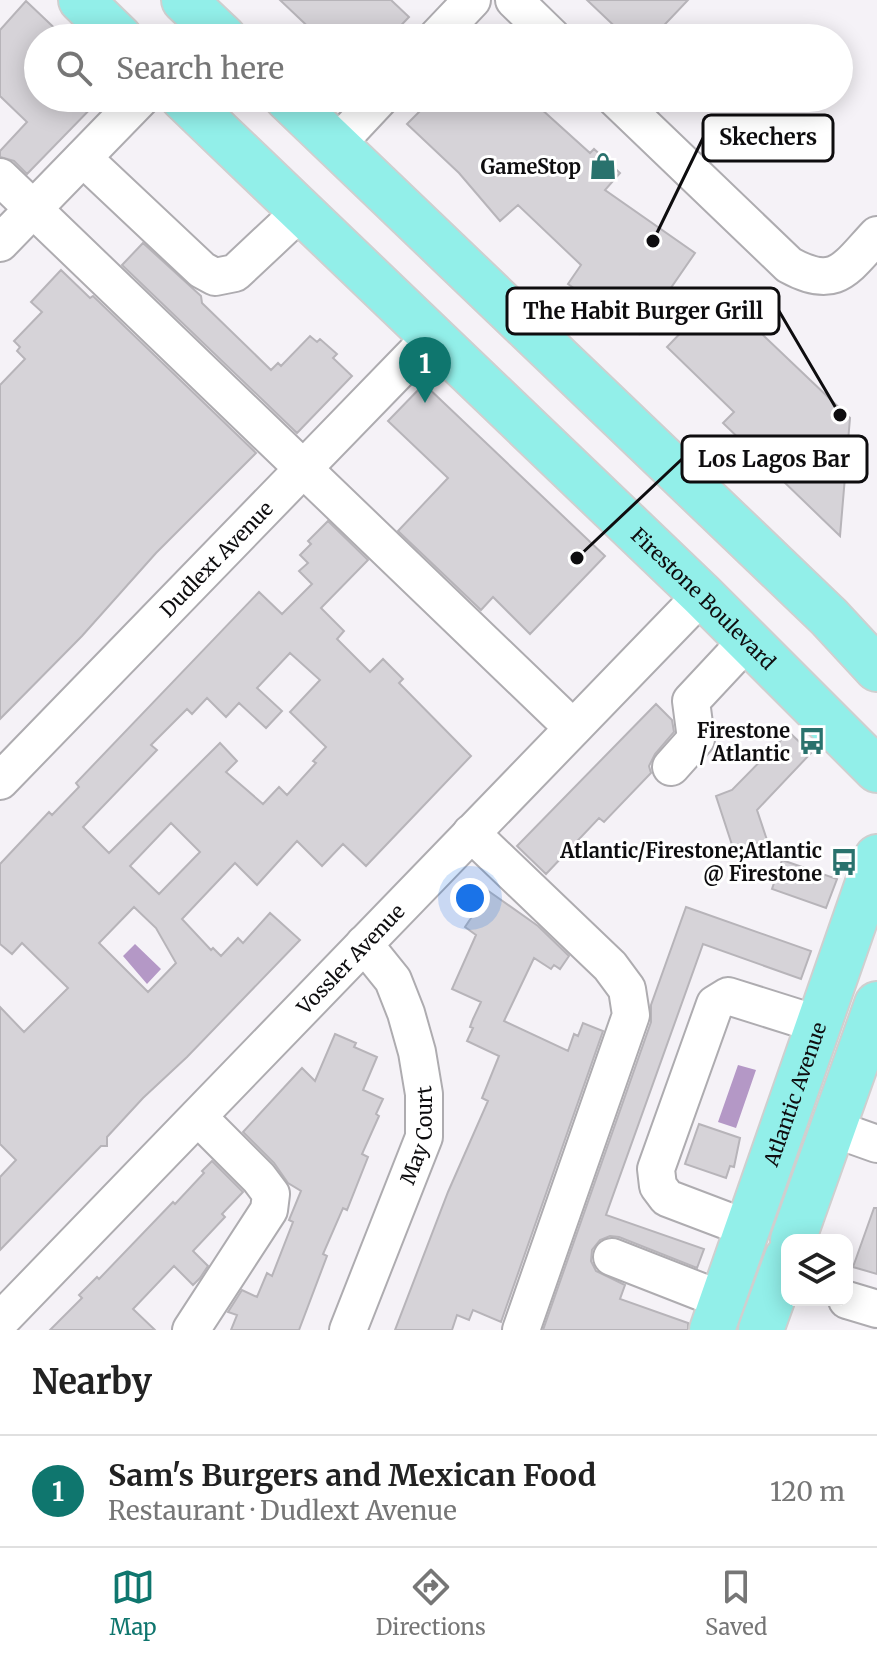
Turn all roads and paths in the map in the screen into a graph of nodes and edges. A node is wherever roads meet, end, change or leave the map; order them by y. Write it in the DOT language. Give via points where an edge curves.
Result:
graph roads {
  1 [pos="81,0"];
  2 [pos="184,0"];
  3 [pos="472,0"];
  4 [pos="514,0"];
  5 [pos="106,24"];
  6 [pos="209,24"];
  7 [pos="449,24"];
  8 [pos="539,24"];
  9 [pos="127,112"];
  10 [pos="198,112"];
  11 [pos="302,112"];
  12 [pos="367,112"];
  13 [pos="630,112"];
  14 [pos="336,145"];
  15 [pos="83,158"];
  16 [pos="0,177"];
  17 [pos="33,209"];
  18 [pos="301,211"];
  19 [pos="877,235"];
  20 [pos="0,243"];
  21 [pos="432,336"];
  22 [pos="303,469"];
  23 [pos="702,595"];
  24 [pos="829,617"];
  25 [pos="877,624"];
  26 [pos="748,640"];
  27 [pos="877,669"];
  28 [pos="573,728"];
  29 [pos="671,767"];
  30 [pos="877,770"];
  31 [pos="0,781"];
  32 [pos="471,833"];
  33 [pos="877,857"];
  34 [pos="364,944"];
  35 [pos="877,1004"];
  36 [pos="817,1024"];
  37 [pos="198,1117"];
  38 [pos="832,1128"];
  39 [pos="877,1144"];
  40 [pos="746,1228"];
  41 [pos="797,1234"];
  42 [pos="612,1257"];
  43 [pos="781,1279"];
  44 [pos="853,1302"];
  45 [pos="877,1309"];
  46 [pos="717,1315"];
  47 [pos="0,1321"];
  48 [pos="191,1330"];
  49 [pos="348,1330"];
  50 [pos="521,1330"];
  51 [pos="761,1330"];
  1 -- 5 [label="main road"];
  2 -- 6 [label="main road"];
  3 -- 7 [label="street"];
  4 -- 8 [label="street"];
  9 -- 15 [label="street"];
  10 -- 18 [label="main road, Firestone Boulevard"];
  11 -- 14 [label="main road"];
  12 -- 14 [label="street"];
  13 -- 19 [label="street" via="789,265 810,276 831,277"];
  14 -- 24 [label="main road"];
  15 -- 17 [label="street"];
  15 -- 18 [label="street" via="215,277 235,273"];
  16 -- 17 [label="street"];
  17 -- 20 [label="street"];
  17 -- 22 [label="street"];
  18 -- 21 [label="main road, Firestone Boulevard"];
  21 -- 22 [label="street, Dudlext Avenue"];
  21 -- 23 [label="main road, Firestone Boulevard"];
  22 -- 28 [label="street"];
  22 -- 31 [label="street, Dudlext Avenue"];
  23 -- 26 [label="main road, Firestone Boulevard"];
  23 -- 28 [label="street, Vossler Avenue"];
  24 -- 25 [label="main road"];
  24 -- 27 [label="main road"];
  26 -- 29 [label="street" via="691,701 696,739"];
  26 -- 30 [label="main road, Firestone Boulevard"];
  28 -- 32 [label="street, Vossler Avenue"];
  32 -- 34 [label="street, Vossler Avenue"];
  32 -- 50 [label="street" via="610,966 627,989 631,1015"];
  33 -- 36 [label="main road, Atlantic Avenue"];
  34 -- 37 [label="street, Vossler Avenue"];
  34 -- 49 [label="street, May Court" via="393,980 406,1013 424,1094 424,1137"];
  35 -- 38 [label="main road"];
  36 -- 40 [label="main road, Atlantic Avenue"];
  36 -- 40 [label="street" via="728,996 715,1004 656,1169 658,1186 667,1198"];
  37 -- 47 [label="street, Vossler Avenue"];
  37 -- 48 [label="street" via="271,1194 269,1210"];
  38 -- 39 [label="street"];
  38 -- 41 [label="main road"];
  40 -- 46 [label="main road, Atlantic Avenue"];
  42 -- 46 [label="street"];
  43 -- 51 [label="main road"];
  44 -- 45 [label="street"];
}
